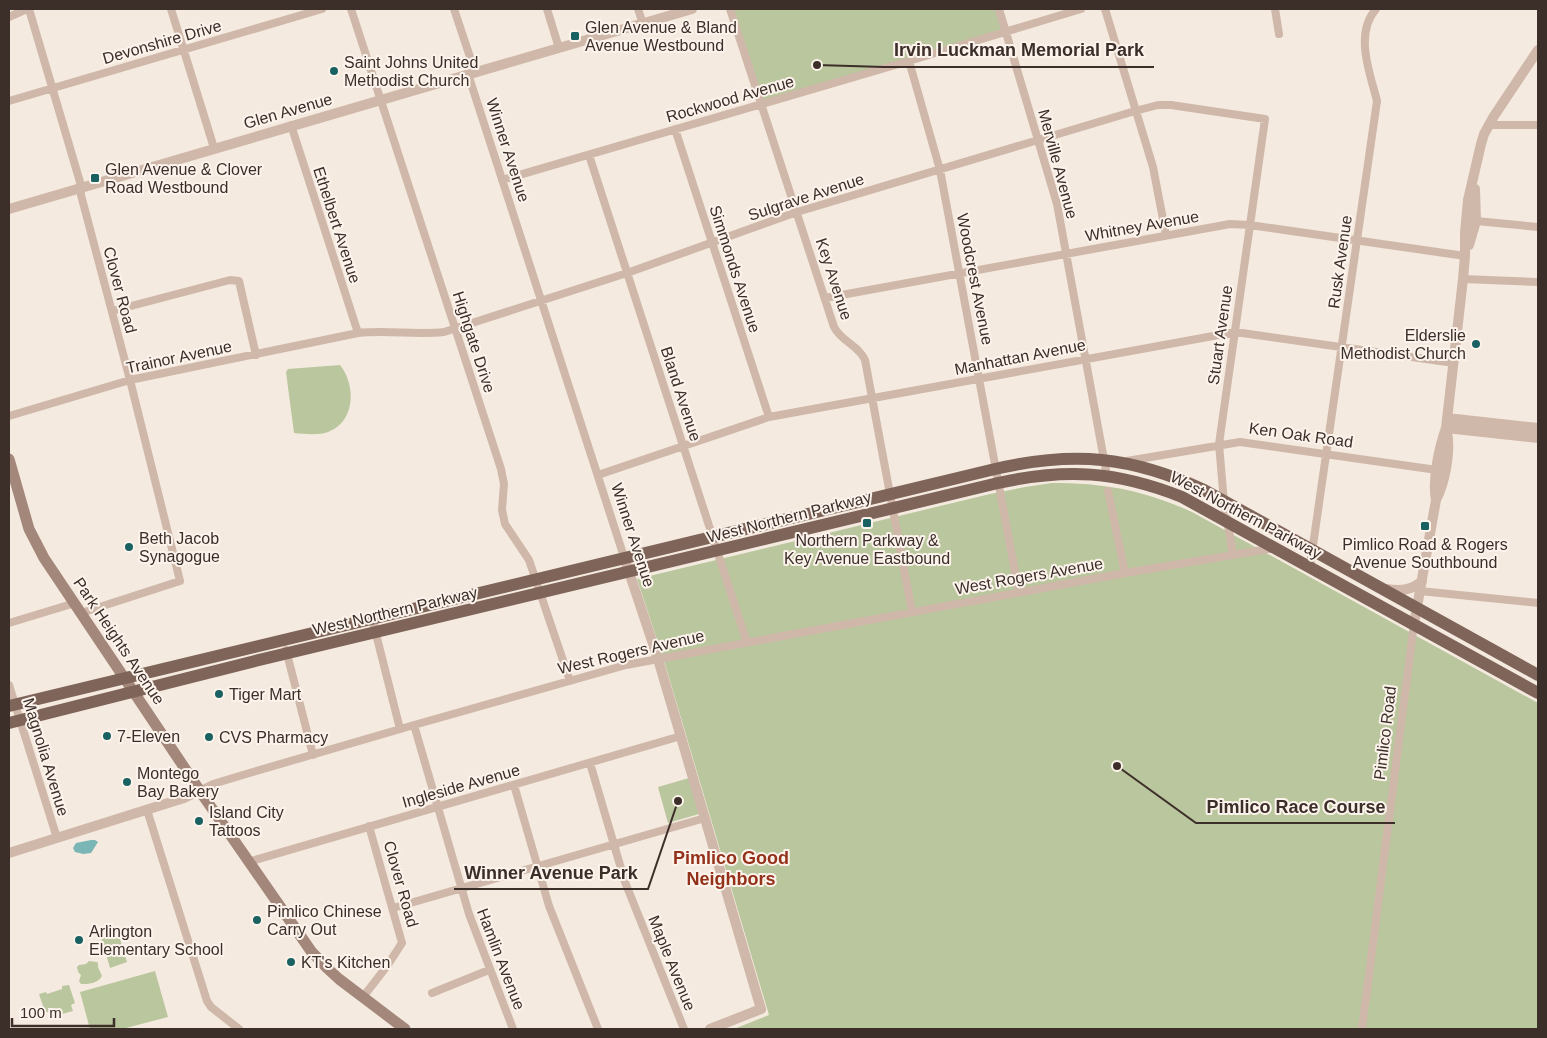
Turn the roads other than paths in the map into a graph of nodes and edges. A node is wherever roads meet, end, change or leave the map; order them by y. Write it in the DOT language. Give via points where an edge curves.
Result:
graph roads {
  1 [pos="28,9"];
  2 [pos="171,9"];
  3 [pos="322,9"];
  4 [pos="351,9"];
  5 [pos="454,9"];
  6 [pos="548,9"];
  7 [pos="638,9"];
  8 [pos="692,9"];
  9 [pos="730,9"];
  10 [pos="1000,9"];
  11 [pos="1081,9"];
  12 [pos="1105,9"];
  13 [pos="1276,9"];
  14 [pos="1376,9"];
  15 [pos="9,16"];
  16 [pos="643,24"];
  17 [pos="1006,32"];
  18 [pos="1279,34"];
  19 [pos="559,48"];
  20 [pos="184,50"];
  21 [pos="1538,50"];
  22 [pos="908,61"];
  23 [pos="471,73"];
  24 [pos="52,88"];
  25 [pos="381,100"];
  26 [pos="9,101"];
  27 [pos="761,104"];
  28 [pos="1136,111"];
  29 [pos="1266,119"];
  30 [pos="1488,125"];
  31 [pos="1538,125"];
  32 [pos="291,126"];
  33 [pos="675,129"];
  34 [pos="1039,140"];
  35 [pos="214,148"];
  36 [pos="589,155"];
  37 [pos="940,170"];
  38 [pos="502,180"];
  39 [pos="80,188"];
  40 [pos="9,209"];
  41 [pos="798,212"];
  42 [pos="1471,219"];
  43 [pos="1250,225"];
  44 [pos="1538,227"];
  45 [pos="1166,235"];
  46 [pos="1356,241"];
  47 [pos="712,242"];
  48 [pos="1066,253"];
  49 [pos="1465,256"];
  50 [pos="627,273"];
  51 [pos="960,273"];
  52 [pos="1463,279"];
  53 [pos="1538,282"];
  54 [pos="825,298"];
  55 [pos="541,301"];
  56 [pos="112,311"];
  57 [pos="454,328"];
  58 [pos="1235,332"];
  59 [pos="358,334"];
  60 [pos="1341,347"];
  61 [pos="256,355"];
  62 [pos="1086,359"];
  63 [pos="1454,363"];
  64 [pos="979,379"];
  65 [pos="130,380"];
  66 [pos="872,399"];
  67 [pos="9,416"];
  68 [pos="769,417"];
  69 [pos="1447,423"];
  70 [pos="1538,428"];
  71 [pos="1538,438"];
  72 [pos="1218,444"];
  73 [pos="684,447"];
  74 [pos="1326,453"];
  75 [pos="9,459"];
  76 [pos="1104,460"];
  77 [pos="1122,462"];
  78 [pos="1441,468"];
  79 [pos="995,469"];
  80 [pos="598,475"];
  81 [pos="1107,476"];
  82 [pos="998,484"];
  83 [pos="1108,491"];
  84 [pos="891,494"];
  85 [pos="1224,502"];
  86 [pos="894,508"];
  87 [pos="1227,521"];
  88 [pos="712,536"];
  89 [pos="1276,548"];
  90 [pos="1312,550"];
  91 [pos="717,551"];
  92 [pos="1233,555"];
  93 [pos="624,557"];
  94 [pos="1310,566"];
  95 [pos="630,572"];
  96 [pos="1125,573"];
  97 [pos="537,578"];
  98 [pos="1421,586"];
  99 [pos="1380,588"];
  100 [pos="541,593"];
  101 [pos="1019,593"];
  102 [pos="1538,603"];
  103 [pos="78,608"];
  104 [pos="1417,608"];
  105 [pos="912,612"];
  106 [pos="372,618"];
  107 [pos="9,623"];
  108 [pos="1414,624"];
  109 [pos="375,632"];
  110 [pos="284,640"];
  111 [pos="747,643"];
  112 [pos="287,653"];
  113 [pos="658,659"];
  114 [pos="1538,675"];
  115 [pos="124,678"];
  116 [pos="570,680"];
  117 [pos="9,685"];
  118 [pos="132,691"];
  119 [pos="1538,693"];
  120 [pos="12,705"];
  121 [pos="42,714"];
  122 [pos="14,721"];
  123 [pos="414,725"];
  124 [pos="400,729"];
  125 [pos="681,736"];
  126 [pos="313,755"];
  127 [pos="590,763"];
  128 [pos="514,785"];
  129 [pos="199,791"];
  130 [pos="437,807"];
  131 [pos="147,810"];
  132 [pos="705,818"];
  133 [pos="370,826"];
  134 [pos="57,838"];
  135 [pos="614,844"];
  136 [pos="9,852"];
  137 [pos="248,862"];
  138 [pos="537,866"];
  139 [pos="461,888"];
  140 [pos="394,908"];
  141 [pos="489,970"];
  142 [pos="432,993"];
  143 [pos="363,997"];
  144 [pos="239,1029"];
  145 [pos="405,1029"];
  146 [pos="513,1029"];
  147 [pos="598,1029"];
  148 [pos="684,1029"];
  149 [pos="710,1029"];
  150 [pos="1362,1029"];
  1 -- 15 [label="street"];
  1 -- 24 [label="street, Clover Road"];
  2 -- 20 [label="street"];
  3 -- 20 [label="street, Devonshire Drive"];
  4 -- 25 [label="street, Highgate Drive"];
  5 -- 23 [label="street, Winner Avenue"];
  6 -- 19 [label="street"];
  7 -- 16 [label="street"];
  8 -- 16 [label="street, Glen Avenue"];
  9 -- 27 [label="street, Key Avenue"];
  10 -- 17 [label="street, Merville Avenue"];
  11 -- 17 [label="street, Rockwood Avenue"];
  12 -- 28 [label="street"];
  13 -- 18 [label="street"];
  14 -- 46 [label="street, Rusk Avenue" via="1364,39 1377,101"];
  16 -- 19 [label="street, Glen Avenue"];
  17 -- 22 [label="street, Rockwood Avenue"];
  17 -- 34 [label="street, Merville Avenue"];
  19 -- 23 [label="street, Glen Avenue"];
  20 -- 24 [label="street, Devonshire Drive"];
  20 -- 35 [label="street"];
  21 -- 30 [label="street, Pimlico Road"];
  22 -- 27 [label="street, Rockwood Avenue"];
  22 -- 37 [label="street, Woodcrest Avenue"];
  23 -- 25 [label="street, Glen Avenue"];
  23 -- 38 [label="street, Winner Avenue"];
  24 -- 26 [label="street, Devonshire Drive"];
  24 -- 39 [label="street, Clover Road"];
  25 -- 32 [label="street, Glen Avenue"];
  25 -- 57 [label="street, Highgate Drive"];
  27 -- 33 [label="street, Rockwood Avenue"];
  27 -- 41 [label="street, Key Avenue"];
  28 -- 29 [label="street, Sulgrave Avenue" via="1164,105"];
  28 -- 34 [label="street, Sulgrave Avenue"];
  28 -- 45 [label="street" via="1153,167"];
  29 -- 43 [label="street, Stuart Avenue"];
  30 -- 31 [label="street"];
  30 -- 42 [label="street, Pimlico Road" via="1480,144 1473,180 1476,191"];
  32 -- 35 [label="street, Glen Avenue"];
  32 -- 59 [label="street, Ethelbert Avenue"];
  33 -- 36 [label="street, Rockwood Avenue"];
  33 -- 47 [label="street, Simmonds Avenue"];
  34 -- 37 [label="street, Sulgrave Avenue"];
  34 -- 48 [label="street, Merville Avenue" via="1057,204"];
  35 -- 39 [label="street, Glen Avenue"];
  36 -- 38 [label="street, Rockwood Avenue"];
  36 -- 50 [label="street, Bland Avenue"];
  37 -- 41 [label="street, Sulgrave Avenue"];
  37 -- 51 [label="street, Woodcrest Avenue"];
  38 -- 55 [label="street, Winner Avenue"];
  39 -- 40 [label="street, Glen Avenue"];
  39 -- 56 [label="street, Clover Road"];
  41 -- 47 [label="street, Sulgrave Avenue"];
  41 -- 54 [label="street, Key Avenue"];
  42 -- 44 [label="street"];
  42 -- 49 [label="street, Pimlico Road"];
  43 -- 45 [label="street, Whitney Avenue" via="1230,224"];
  43 -- 46 [label="street, Whitney Avenue"];
  43 -- 58 [label="street, Stuart Avenue"];
  45 -- 48 [label="street, Whitney Avenue"];
  46 -- 49 [label="street, Whitney Avenue"];
  46 -- 60 [label="street, Rusk Avenue"];
  47 -- 50 [label="street, Sulgrave Avenue"];
  47 -- 68 [label="street, Simmonds Avenue"];
  48 -- 51 [label="street, Whitney Avenue"];
  48 -- 62 [label="street, Merville Avenue"];
  49 -- 52 [label="street, Pimlico Road"];
  50 -- 55 [label="street, Sulgrave Avenue"];
  50 -- 73 [label="street, Bland Avenue"];
  51 -- 54 [label="street, Whitney Avenue"];
  51 -- 64 [label="street, Woodcrest Avenue"];
  52 -- 53 [label="street"];
  52 -- 63 [label="street, Pimlico Road"];
  54 -- 66 [label="street, Key Avenue" via="836,331 863,356"];
  55 -- 57 [label="street, Sulgrave Avenue"];
  55 -- 80 [label="street, Winner Avenue"];
  56 -- 61 [label="street" via="230,280 239,281"];
  56 -- 65 [label="street, Clover Road"];
  57 -- 59 [label="street, Sulgrave Avenue" via="434,333"];
  57 -- 97 [label="street, Highgate Drive" via="501,469 505,524 525,552"];
  58 -- 60 [label="street, Manhattan Avenue"];
  58 -- 62 [label="street, Manhattan Avenue"];
  58 -- 72 [label="street, Stuart Avenue"];
  59 -- 61 [label="street, Trainor Avenue"];
  60 -- 63 [label="street, Manhattan Avenue"];
  60 -- 74 [label="street, Rusk Avenue"];
  61 -- 65 [label="street, Trainor Avenue"];
  62 -- 64 [label="street, Manhattan Avenue"];
  62 -- 76 [label="street, Merville Avenue"];
  63 -- 69 [label="street, Pimlico Road"];
  64 -- 66 [label="street, Manhattan Avenue"];
  64 -- 79 [label="street, Woodcrest Avenue"];
  65 -- 67 [label="street, Trainor Avenue"];
  65 -- 103 [label="street, Clover Road" via="180,581"];
  66 -- 68 [label="street, Manhattan Avenue"];
  66 -- 84 [label="street, Key Avenue"];
  68 -- 73 [label="street, Manhattan Avenue"];
  69 -- 70 [label="street"];
  69 -- 71 [label="street"];
  69 -- 78 [label="street, Pimlico Road"];
  72 -- 74 [label="street, Ken Oak Road" via="1245,442"];
  72 -- 77 [label="street, Ken Oak Road"];
  72 -- 85 [label="street, Stuart Avenue"];
  73 -- 80 [label="street, Manhattan Avenue"];
  73 -- 88 [label="street, Bland Avenue"];
  74 -- 78 [label="street, Ken Oak Road"];
  74 -- 90 [label="street, Rusk Avenue"];
  75 -- 103 [label="main road, Park Heights Avenue" via="33,538"];
  76 -- 77 [label="main road, West Northern Parkway"];
  76 -- 79 [label="main road, West Northern Parkway" via="1066,458"];
  76 -- 81 [label="street, Merville Avenue"];
  77 -- 85 [label="main road, West Northern Parkway" via="1170,475"];
  78 -- 98 [label="street, Pimlico Road" via="1434,488 1436,500"];
  79 -- 82 [label="street, Woodcrest Avenue"];
  79 -- 84 [label="main road, West Northern Parkway"];
  80 -- 93 [label="street, Winner Avenue"];
  81 -- 82 [label="main road, West Northern Parkway" via="1050,474"];
  81 -- 87 [label="main road, West Northern Parkway" via="1165,490"];
  82 -- 86 [label="main road, West Northern Parkway"];
  82 -- 101 [label="street, Woodcrest Avenue"];
  83 -- 96 [label="street"];
  84 -- 86 [label="street, Key Avenue"];
  84 -- 88 [label="main road, West Northern Parkway"];
  85 -- 87 [label="street, Stuart Avenue"];
  85 -- 90 [label="main road, West Northern Parkway"];
  86 -- 91 [label="main road, West Northern Parkway"];
  86 -- 105 [label="street, Key Avenue"];
  87 -- 89 [label="main road, West Northern Parkway"];
  87 -- 92 [label="street, Stuart Avenue"];
  88 -- 91 [label="street, Bland Avenue"];
  88 -- 93 [label="main road, West Northern Parkway"];
  89 -- 92 [label="street, West Rogers Avenue"];
  89 -- 94 [label="main road, West Northern Parkway"];
  90 -- 94 [label="street, Rusk Avenue"];
  90 -- 99 [label="main road, West Northern Parkway"];
  91 -- 95 [label="main road, West Northern Parkway"];
  91 -- 111 [label="street, Bland Avenue"];
  92 -- 96 [label="street, West Rogers Avenue"];
  93 -- 95 [label="street, Winner Avenue"];
  93 -- 97 [label="main road, West Northern Parkway"];
  94 -- 108 [label="main road, West Northern Parkway"];
  95 -- 100 [label="main road, West Northern Parkway"];
  95 -- 113 [label="street, Winner Avenue"];
  96 -- 101 [label="street, West Rogers Avenue"];
  97 -- 100 [label="street, Highgate Drive"];
  97 -- 106 [label="main road, West Northern Parkway"];
  98 -- 99 [label="street" via="1406,590"];
  98 -- 102 [label="street"];
  98 -- 104 [label="street, Pimlico Road"];
  99 -- 104 [label="main road, West Northern Parkway"];
  100 -- 109 [label="main road, West Northern Parkway"];
  100 -- 116 [label="street, Highgate Drive"];
  101 -- 105 [label="street, West Rogers Avenue"];
  103 -- 107 [label="street"];
  103 -- 115 [label="main road, Park Heights Avenue"];
  104 -- 108 [label="street, Pimlico Road"];
  104 -- 114 [label="main road, West Northern Parkway"];
  105 -- 111 [label="street, West Rogers Avenue"];
  106 -- 109 [label="street"];
  106 -- 110 [label="main road, West Northern Parkway"];
  108 -- 119 [label="main road, West Northern Parkway"];
  108 -- 150 [label="street, Pimlico Road"];
  109 -- 112 [label="main road, West Northern Parkway"];
  109 -- 124 [label="street"];
  110 -- 112 [label="street"];
  110 -- 115 [label="main road, West Northern Parkway"];
  111 -- 113 [label="street, West Rogers Avenue"];
  112 -- 118 [label="main road, West Northern Parkway"];
  112 -- 126 [label="street"];
  113 -- 116 [label="street, West Rogers Avenue"];
  113 -- 125 [label="street, Winner Avenue"];
  115 -- 118 [label="main road, Park Heights Avenue"];
  115 -- 120 [label="main road, West Northern Parkway"];
  115 -- 121 [label="main road" via="120,685 53,704"];
  116 -- 123 [label="street, West Rogers Avenue"];
  117 -- 120 [label="street, Magnolia Avenue"];
  118 -- 121 [label="main road, West Northern Parkway"];
  118 -- 129 [label="main road, Park Heights Avenue"];
  120 -- 122 [label="street, Magnolia Avenue"];
  121 -- 122 [label="main road, West Northern Parkway"];
  122 -- 134 [label="street, Magnolia Avenue"];
  123 -- 124 [label="street, West Rogers Avenue"];
  123 -- 130 [label="street, Hamlin Avenue"];
  124 -- 126 [label="street, West Rogers Avenue"];
  125 -- 127 [label="street, Ingleside Avenue"];
  125 -- 132 [label="street, Winner Avenue"];
  126 -- 129 [label="street, West Rogers Avenue"];
  127 -- 128 [label="street, Ingleside Avenue"];
  127 -- 135 [label="street, Maple Avenue"];
  128 -- 130 [label="street, Ingleside Avenue"];
  128 -- 138 [label="street"];
  129 -- 131 [label="street, West Rogers Avenue"];
  129 -- 137 [label="main road, Park Heights Avenue"];
  130 -- 133 [label="street, Ingleside Avenue"];
  130 -- 139 [label="street, Hamlin Avenue"];
  131 -- 134 [label="street, West Rogers Avenue"];
  131 -- 144 [label="street" via="207,1001"];
  132 -- 135 [label="street"];
  132 -- 149 [label="street, Winner Avenue" via="761,1009"];
  133 -- 137 [label="street, Ingleside Avenue"];
  133 -- 140 [label="street, Clover Road"];
  134 -- 136 [label="street, West Rogers Avenue"];
  135 -- 138 [label="street"];
  135 -- 148 [label="street, Maple Avenue" via="629,892"];
  137 -- 143 [label="main road, Park Heights Avenue" via="311,951"];
  138 -- 139 [label="street"];
  138 -- 147 [label="street" via="549,906"];
  139 -- 140 [label="street"];
  139 -- 141 [label="street, Hamlin Avenue"];
  140 -- 143 [label="street, Clover Road" via="401,946"];
  141 -- 142 [label="street"];
  141 -- 146 [label="street, Hamlin Avenue"];
  143 -- 145 [label="main road, Park Heights Avenue"];
}
